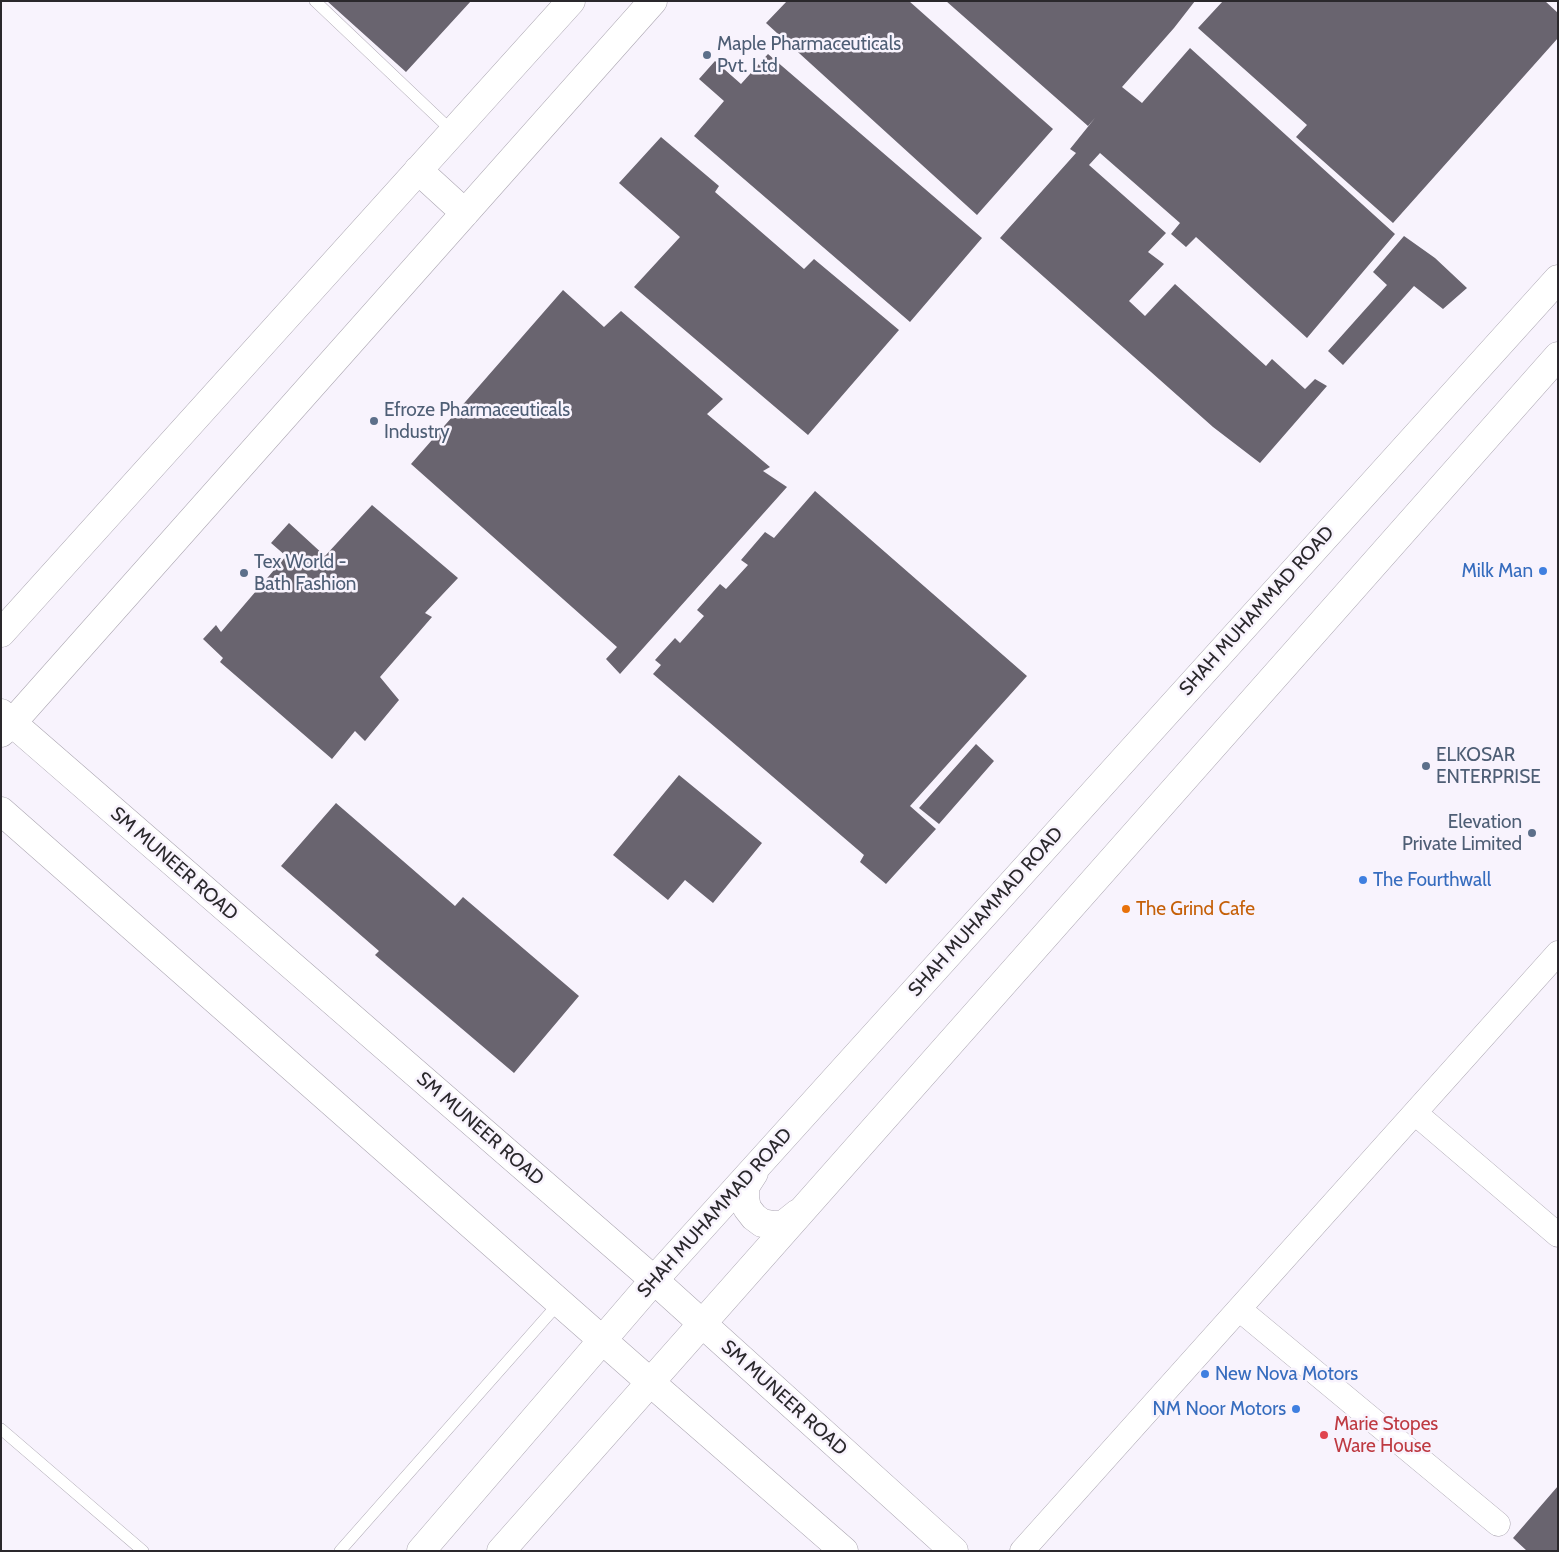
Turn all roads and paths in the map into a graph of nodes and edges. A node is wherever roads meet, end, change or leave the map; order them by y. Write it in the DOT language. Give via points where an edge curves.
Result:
graph roads {
  1 [pos="315,1"];
  2 [pos="571,1"];
  3 [pos="653,1"];
  4 [pos="454,133"];
  5 [pos="418,170"];
  6 [pos="466,213"];
  7 [pos="1558,279"];
  8 [pos="1554,369"];
  9 [pos="1,632"];
  10 [pos="5,723"];
  11 [pos="1,811"];
  12 [pos="1558,953"];
  13 [pos="1415,1113"];
  14 [pos="756,1169"];
  15 [pos="807,1205"];
  16 [pos="1558,1234"];
  17 [pos="654,1280"];
  18 [pos="560,1303"];
  19 [pos="1239,1309"];
  20 [pos="702,1324"];
  21 [pos="603,1340"];
  22 [pos="650,1382"];
  23 [pos="1,1429"];
  24 [pos="1498,1524"];
  25 [pos="143,1551"];
  26 [pos="340,1551"];
  27 [pos="421,1551"];
  28 [pos="501,1551"];
  29 [pos="844,1551"];
  30 [pos="954,1551"];
  31 [pos="1022,1551"];
  1 -- 4 [label="lane"];
  2 -- 4 [label="main road"];
  3 -- 6 [label="main road"];
  4 -- 5 [label="main road"];
  5 -- 6 [label="main road"];
  5 -- 9 [label="main road"];
  6 -- 10 [label="main road"];
  7 -- 14 [label="main road, SHAH MUHAMMAD ROAD"];
  8 -- 15 [label="main road"];
  10 -- 17 [label="main road, SM MUNEER ROAD"];
  11 -- 18 [label="main road"];
  12 -- 13 [label="street"];
  13 -- 16 [label="street"];
  13 -- 19 [label="street"];
  14 -- 15 [label="main road" via="745,1188 745,1198 754,1217 762,1223 783,1225"];
  14 -- 17 [label="main road, SHAH MUHAMMAD ROAD"];
  15 -- 20 [label="main road"];
  17 -- 20 [label="main road, SM MUNEER ROAD"];
  17 -- 21 [label="main road, SHAH MUHAMMAD ROAD"];
  18 -- 21 [label="main road"];
  18 -- 26 [label="lane"];
  19 -- 24 [label="street"];
  19 -- 31 [label="street"];
  20 -- 22 [label="main road"];
  20 -- 30 [label="main road, SM MUNEER ROAD"];
  21 -- 22 [label="main road"];
  21 -- 27 [label="main road, SHAH MUHAMMAD ROAD"];
  22 -- 28 [label="main road"];
  22 -- 29 [label="main road"];
  23 -- 25 [label="lane"];
}
